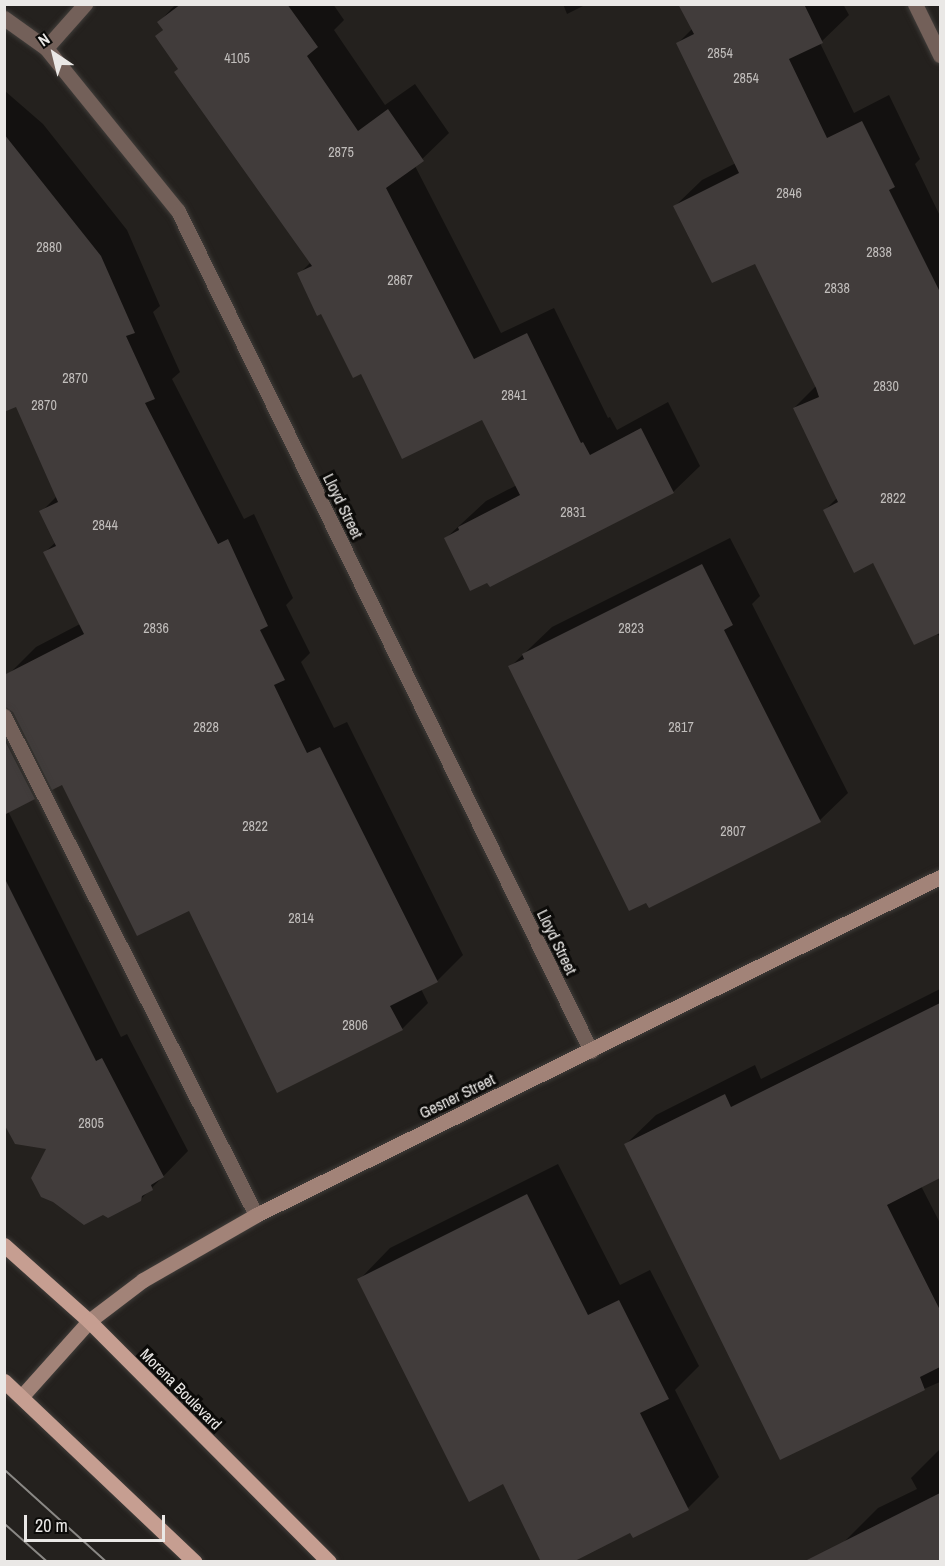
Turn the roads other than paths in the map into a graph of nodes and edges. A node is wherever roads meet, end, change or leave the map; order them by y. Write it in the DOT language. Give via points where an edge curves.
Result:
graph roads {
  1 [pos="84,4"];
  2 [pos="915,4"];
  3 [pos="4,18"];
  4 [pos="46,48"];
  5 [pos="940,55"];
  6 [pos="4,716"];
  7 [pos="940,876"];
  8 [pos="591,1051"];
  9 [pos="256,1215"];
  10 [pos="4,1245"];
  11 [pos="89,1321"];
  12 [pos="4,1381"];
  13 [pos="22,1396"];
  14 [pos="195,1562"];
  15 [pos="328,1562"];
  1 -- 4 [label="street"];
  2 -- 5 [label="street"];
  3 -- 4 [label="street, Lloyd Street"];
  4 -- 8 [label="street, Lloyd Street" via="178,211"];
  6 -- 9 [label="street"];
  7 -- 8 [label="main road, Gesner Street"];
  8 -- 9 [label="main road, Gesner Street"];
  9 -- 11 [label="main road, Gesner Street" via="142,1280"];
  10 -- 11 [label="main road, Morena Boulevard"];
  11 -- 13 [label="main road, Gesner Street"];
  11 -- 15 [label="main road, Morena Boulevard"];
  12 -- 13 [label="main road"];
  13 -- 14 [label="main road"];
}
